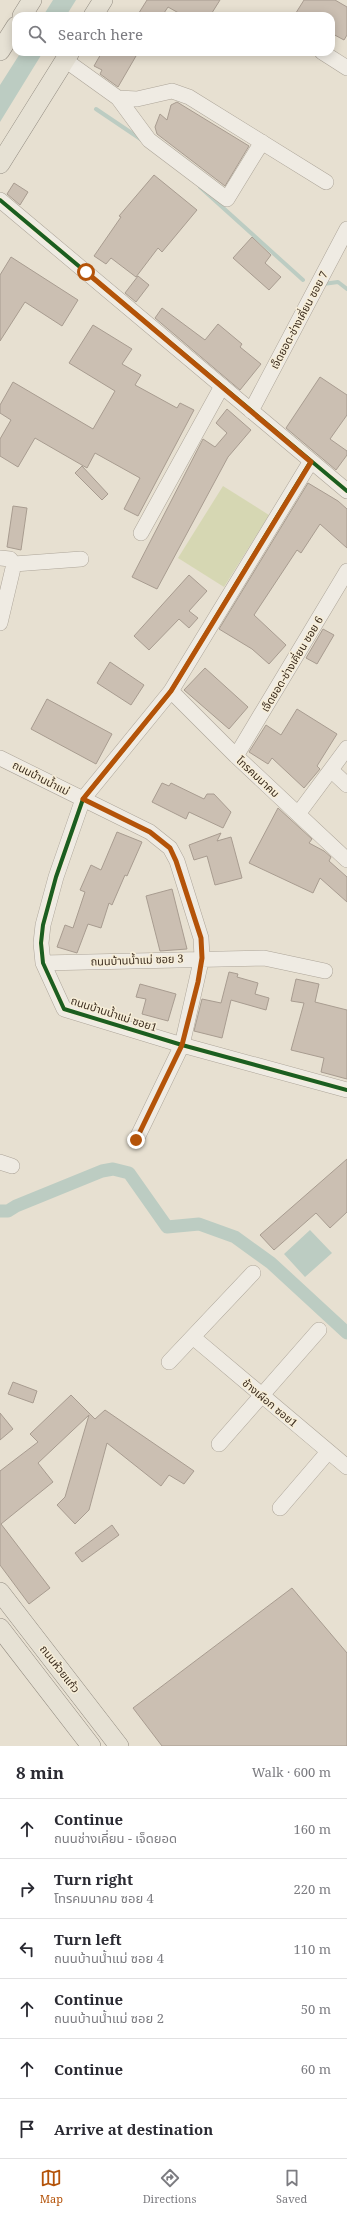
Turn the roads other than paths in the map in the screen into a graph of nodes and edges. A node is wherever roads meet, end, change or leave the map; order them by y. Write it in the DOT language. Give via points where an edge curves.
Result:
graph roads {
  1 [pos="32,0"];
  2 [pos="102,0"];
  3 [pos="24,12"];
  4 [pos="95,12"];
  5 [pos="12,32"];
  6 [pos="0,51"];
  7 [pos="68,56"];
  8 [pos="328,56"];
  9 [pos="347,68"];
  10 [pos="118,98"];
  11 [pos="262,142"];
  12 [pos="0,164"];
  13 [pos="326,182"];
  14 [pos="0,200"];
  15 [pos="347,229"];
  16 [pos="222,386"];
  17 [pos="251,411"];
  18 [pos="311,462"];
  19 [pos="347,491"];
  20 [pos="141,534"];
  21 [pos="81,559"];
  22 [pos="7,561"];
  23 [pos="347,571"];
  24 [pos="0,623"];
  25 [pos="171,691"];
  26 [pos="347,748"];
  27 [pos="236,756"];
  28 [pos="0,758"];
  29 [pos="331,770"];
  30 [pos="347,785"];
  31 [pos="83,799"];
  32 [pos="298,814"];
  33 [pos="347,860"];
  34 [pos="202,958"];
  35 [pos="43,962"];
  36 [pos="325,971"];
  37 [pos="182,1045"];
  38 [pos="347,1090"];
  39 [pos="136,1140"];
  40 [pos="253,1273"];
  41 [pos="318,1330"];
  42 [pos="194,1338"];
  43 [pos="169,1362"];
  44 [pos="262,1395"];
  45 [pos="220,1444"];
  46 [pos="328,1452"];
  47 [pos="347,1468"];
  48 [pos="280,1508"];
  49 [pos="0,1592"];
  50 [pos="0,1628"];
  51 [pos="91,1746"];
  52 [pos="119,1746"];
  1 -- 3 [label="main road"];
  2 -- 4 [label="main road"];
  5 -- 6 [label="main road"];
  7 -- 10 [label="street"];
  7 -- 12 [label="main road"];
  8 -- 9 [label="street"];
  10 -- 11 [label="street" via="137,99 172,91 189,97"];
  10 -- 11 [label="street" via="149,140 227,199"];
  11 -- 13 [label="street"];
  14 -- 16 [label="street"];
  15 -- 17 [label="street, เจ็ดยอด-ช่างเคี่ยน ซอย 7"];
  16 -- 17 [label="street"];
  16 -- 20 [label="street"];
  17 -- 18 [label="street"];
  18 -- 19 [label="street"];
  18 -- 25 [label="street"];
  21 -- 22 [label="street"];
  22 -- 24 [label="street"];
  23 -- 27 [label="street, เจ็ดยอด-ช่างเคี่ยน ซอย 6"];
  25 -- 27 [label="street, โทรคมนาคม"];
  25 -- 31 [label="street"];
  26 -- 29 [label="street"];
  27 -- 32 [label="street, โทรคมนาคม"];
  28 -- 31 [label="street, ถนนบ้านน้ำแม่"];
  29 -- 30 [label="street"];
  29 -- 32 [label="street"];
  31 -- 34 [label="street, ถนนบ้านน้ำแม่" via="150,832 170,848 201,938"];
  31 -- 35 [label="street, ถนนบ้านน้ำแม่ ซอย1" via="43,925"];
  32 -- 33 [label="street, โทรคมนาคม"];
  34 -- 35 [label="street, ถนนบ้านน้ำแม่ ซอย 3"];
  34 -- 36 [label="street, ถนนบ้านน้ำแม่ ซอย 3" via="264,958"];
  34 -- 37 [label="street, ถนนบ้านน้ำแม่"];
  35 -- 37 [label="street, ถนนบ้านน้ำแม่ ซอย1" via="64,1009"];
  37 -- 38 [label="street, ถนนบ้านน้ำแม่ ซอย1"];
  37 -- 39 [label="street, ถนนบ้านน้ำแม่"];
  40 -- 42 [label="street"];
  41 -- 44 [label="street"];
  42 -- 43 [label="street"];
  42 -- 44 [label="street, ช้างเผือก ซอย1"];
  44 -- 45 [label="street"];
  44 -- 46 [label="street, ช้างเผือก ซอย1"];
  46 -- 47 [label="street, ช้างเผือก ซอย1"];
  46 -- 48 [label="street"];
  49 -- 52 [label="main road, ถนนห้วยแก้ว"];
  50 -- 51 [label="main road, ถนนห้วยแก้ว"];
}
